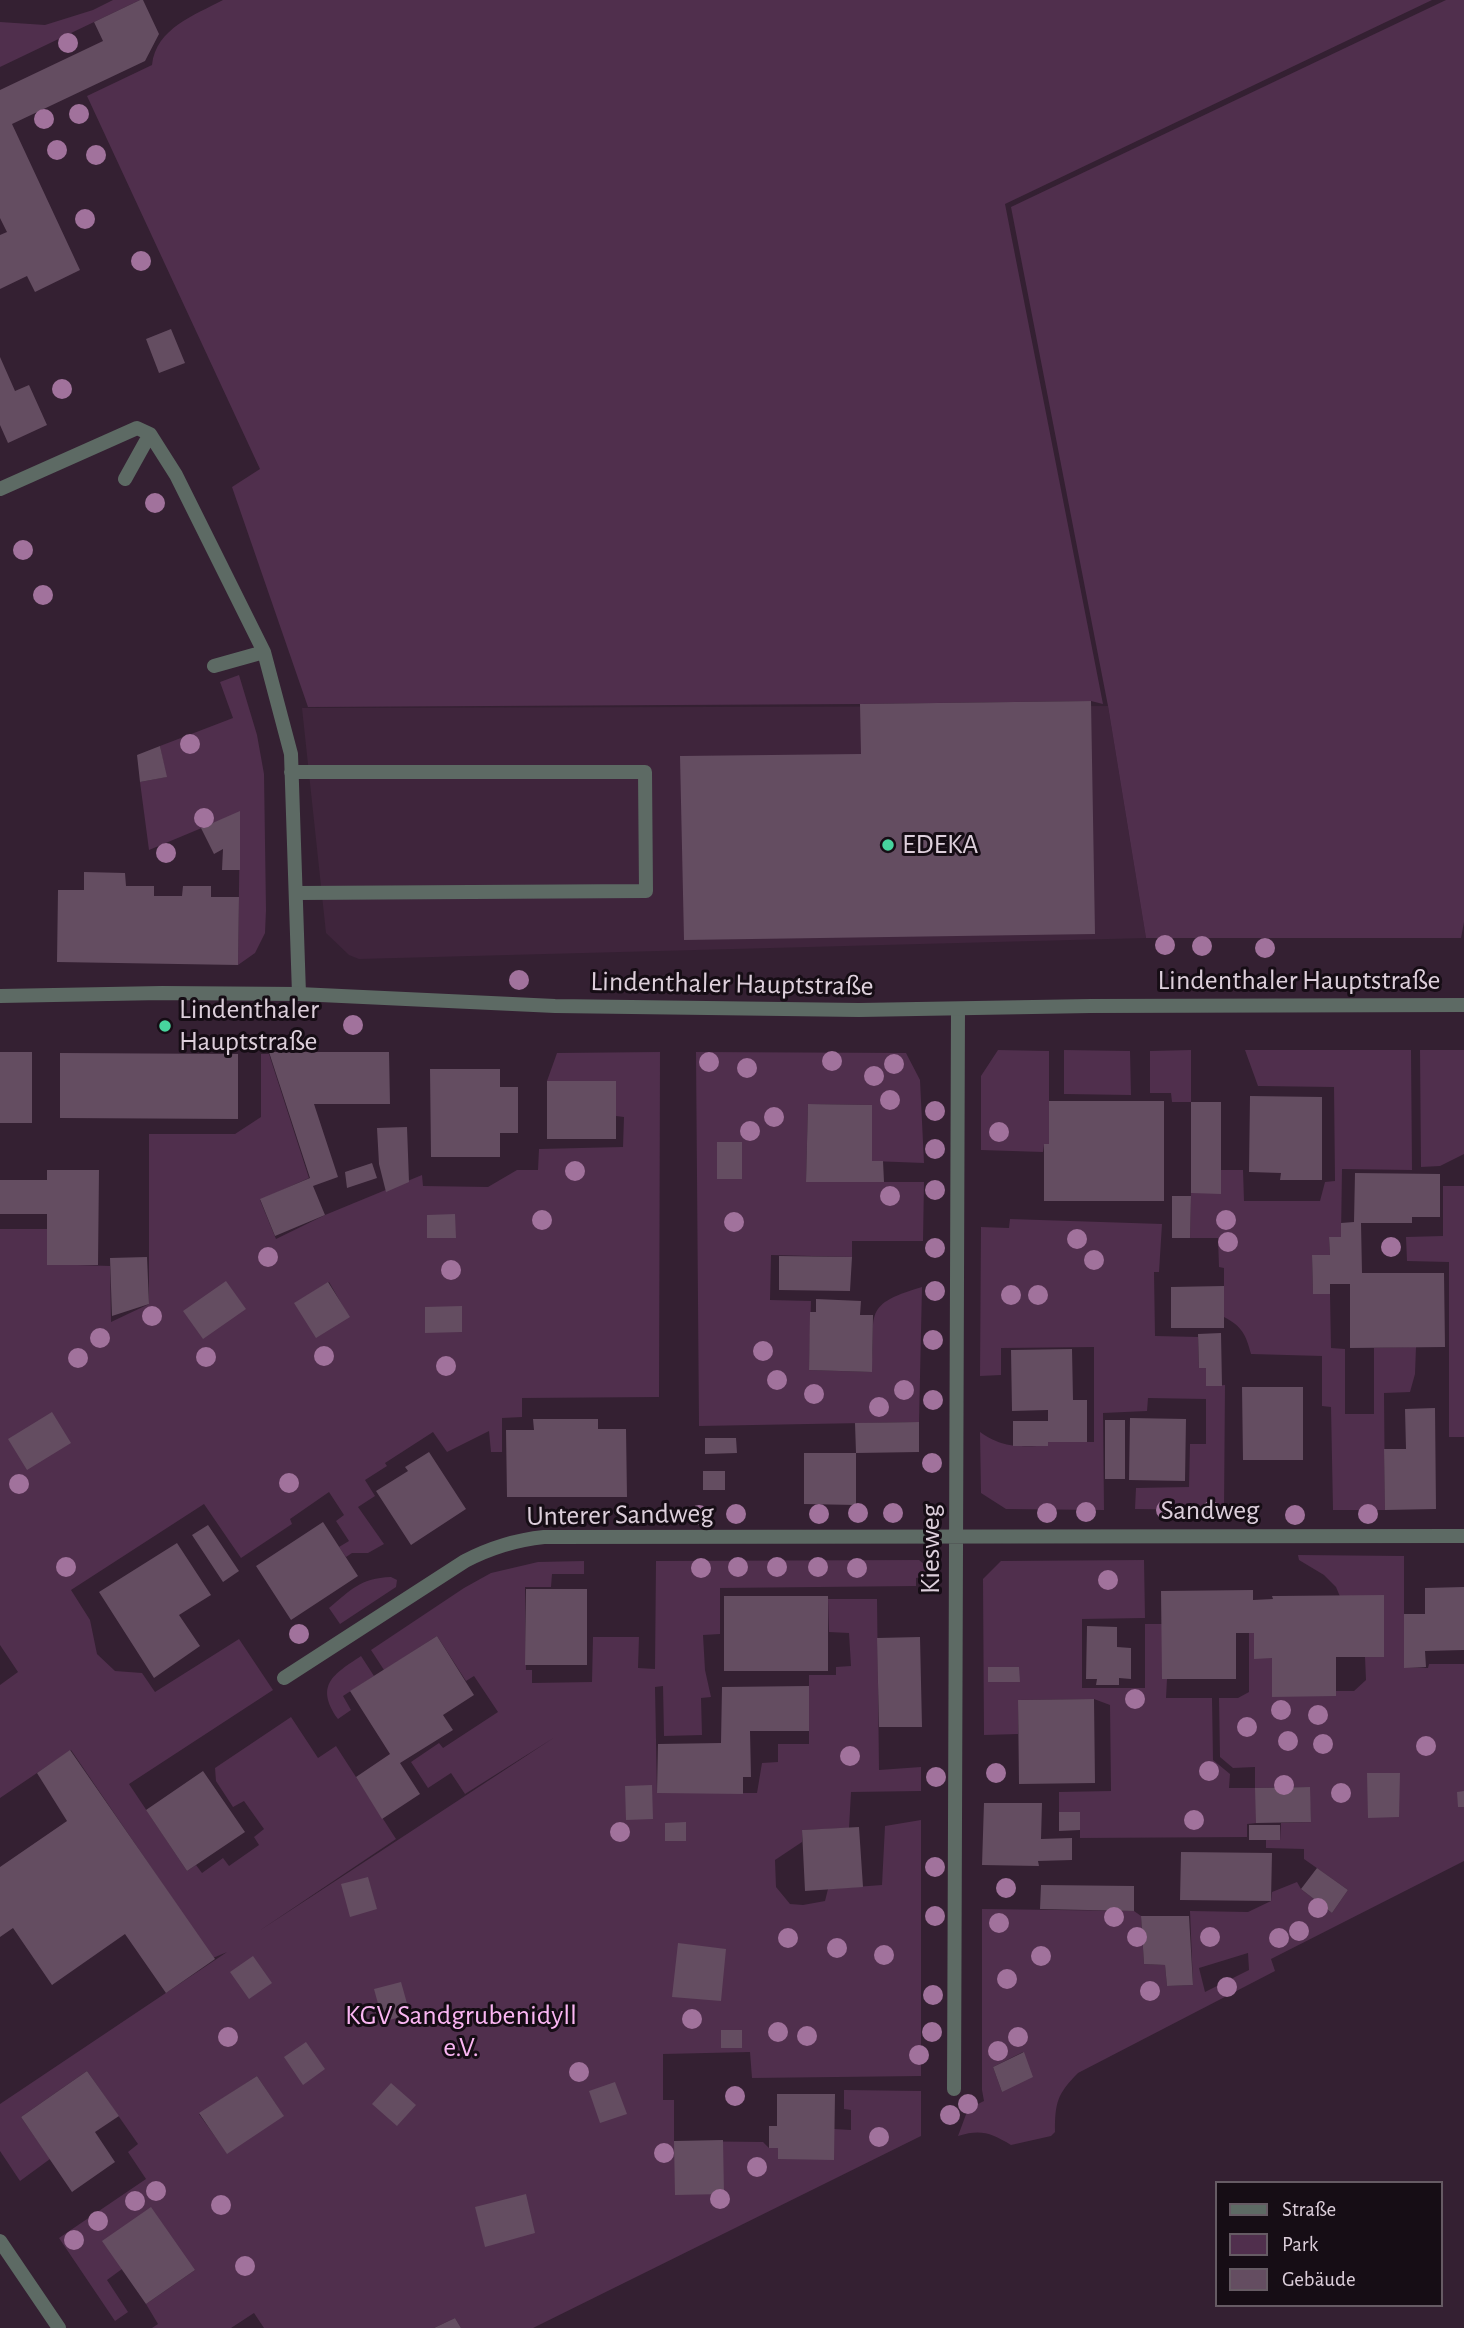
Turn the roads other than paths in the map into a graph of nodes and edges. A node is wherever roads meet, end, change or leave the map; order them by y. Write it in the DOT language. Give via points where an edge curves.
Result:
graph roads {
  1 [pos="150,434"];
  2 [pos="125,479"];
  3 [pos="0,489"];
  4 [pos="264,652"];
  5 [pos="214,666"];
  6 [pos="291,772"];
  7 [pos="297,893"];
  8 [pos="299,994"];
  9 [pos="0,996"];
  10 [pos="1464,1005"];
  11 [pos="958,1009"];
  12 [pos="955,1536"];
  13 [pos="1464,1536"];
  14 [pos="284,1678"];
  15 [pos="954,2089"];
  16 [pos="0,2241"];
  17 [pos="5,2260"];
  18 [pos="59,2328"];
  1 -- 2 [label="street"];
  1 -- 3 [label="street" via="137,428"];
  1 -- 4 [label="street" via="176,475"];
  4 -- 5 [label="street"];
  4 -- 6 [label="street" via="291,754"];
  6 -- 7 [label="street"];
  6 -- 7 [label="street" via="645,772 646,891"];
  7 -- 8 [label="street"];
  8 -- 9 [label="street, Lindenthaler Hauptstraße"];
  8 -- 11 [label="street, Lindenthaler Hauptstraße" via="555,1006"];
  10 -- 11 [label="street, Lindenthaler Hauptstraße"];
  11 -- 12 [label="street, Kiesweg"];
  12 -- 13 [label="street, Sandweg"];
  12 -- 14 [label="street, Unterer Sandweg" via="524,1539 465,1561"];
  12 -- 15 [label="street, Kiesweg"];
  16 -- 17 [label="street"];
  17 -- 18 [label="street"];
}
